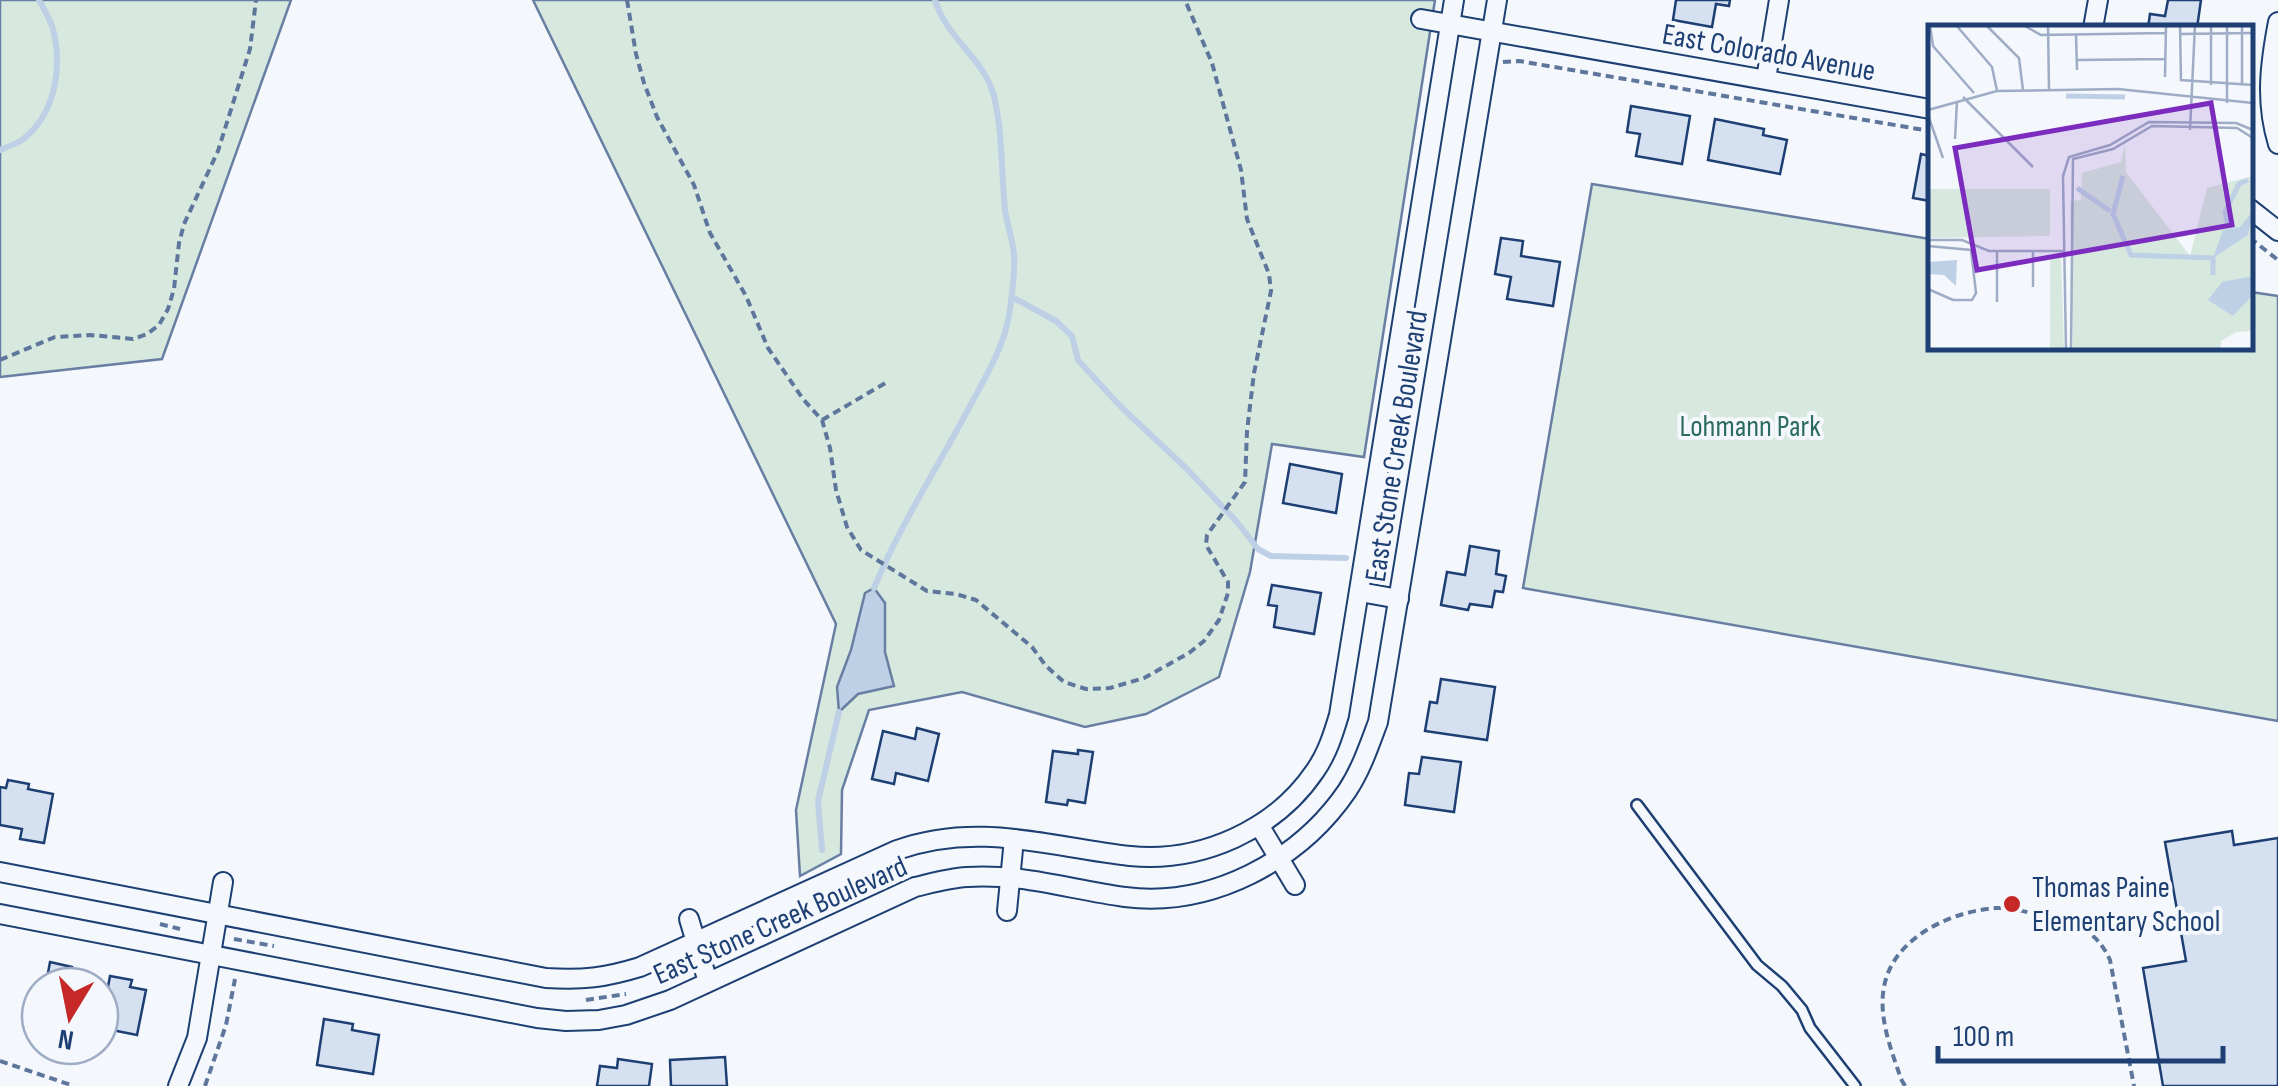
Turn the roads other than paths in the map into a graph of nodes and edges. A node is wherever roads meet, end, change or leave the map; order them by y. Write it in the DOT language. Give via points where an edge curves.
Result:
graph roads {
  1 [pos="1454,0"];
  2 [pos="1496,0"];
  3 [pos="1779,0"];
  4 [pos="2098,0"];
  5 [pos="1421,19"];
  6 [pos="2278,22"];
  7 [pos="1450,24"];
  8 [pos="2094,25"];
  9 [pos="1491,31"];
  10 [pos="1766,79"];
  11 [pos="1928,108"];
  12 [pos="2278,144"];
  13 [pos="2253,211"];
  14 [pos="2278,231"];
  15 [pos="1360,592"];
  16 [pos="1399,598"];
  17 [pos="1637,805"];
  18 [pos="1259,826"];
  19 [pos="1014,840"];
  20 [pos="1279,859"];
  21 [pos="0,872"];
  22 [pos="1010,878"];
  23 [pos="223,882"];
  24 [pos="1295,885"];
  25 [pos="1007,911"];
  26 [pos="0,914"];
  27 [pos="218,915"];
  28 [pos="690,919"];
  29 [pos="696,943"];
  30 [pos="211,954"];
  31 [pos="708,982"];
  32 [pos="178,1086"];
  33 [pos="1855,1086"];
  1 -- 7 [label="street, East Stone Creek Boulevard"];
  2 -- 9 [label="street, East Stone Creek Boulevard"];
  3 -- 10 [label="street"];
  4 -- 8 [label="street"];
  5 -- 7 [label="street, East Colorado Avenue"];
  6 -- 12 [label="street" via="2269,74"];
  7 -- 9 [label="street, East Colorado Avenue"];
  7 -- 15 [label="street, East Stone Creek Boulevard"];
  9 -- 10 [label="street, East Colorado Avenue"];
  9 -- 16 [label="street, East Stone Creek Boulevard"];
  10 -- 11 [label="street, East Colorado Avenue"];
  13 -- 14 [label="street"];
  15 -- 16 [label="street"];
  15 -- 18 [label="street, East Stone Creek Boulevard" via="1332,738 1303,787"];
  16 -- 20 [label="street, East Stone Creek Boulevard" via="1378,722 1364,760 1326,820"];
  17 -- 33 [label="lane"];
  18 -- 19 [label="street, East Stone Creek Boulevard" via="1219,844 1160,856"];
  18 -- 20 [label="street"];
  19 -- 22 [label="street"];
  19 -- 29 [label="street, East Stone Creek Boulevard" via="981,835 918,843"];
  20 -- 22 [label="street, East Stone Creek Boulevard" via="1231,884 1158,898"];
  20 -- 24 [label="street"];
  21 -- 27 [label="street, East Stone Creek Boulevard"];
  22 -- 25 [label="street"];
  22 -- 31 [label="street, East Stone Creek Boulevard" via="963,877 914,888"];
  23 -- 27 [label="street"];
  26 -- 30 [label="street, East Stone Creek Boulevard"];
  27 -- 29 [label="street, East Stone Creek Boulevard" via="546,978 606,977"];
  27 -- 30 [label="street"];
  28 -- 29 [label="street"];
  29 -- 31 [label="street"];
  30 -- 31 [label="street, East Stone Creek Boulevard" via="566,1021 626,1015"];
  30 -- 32 [label="street" via="197,1038"];
}
